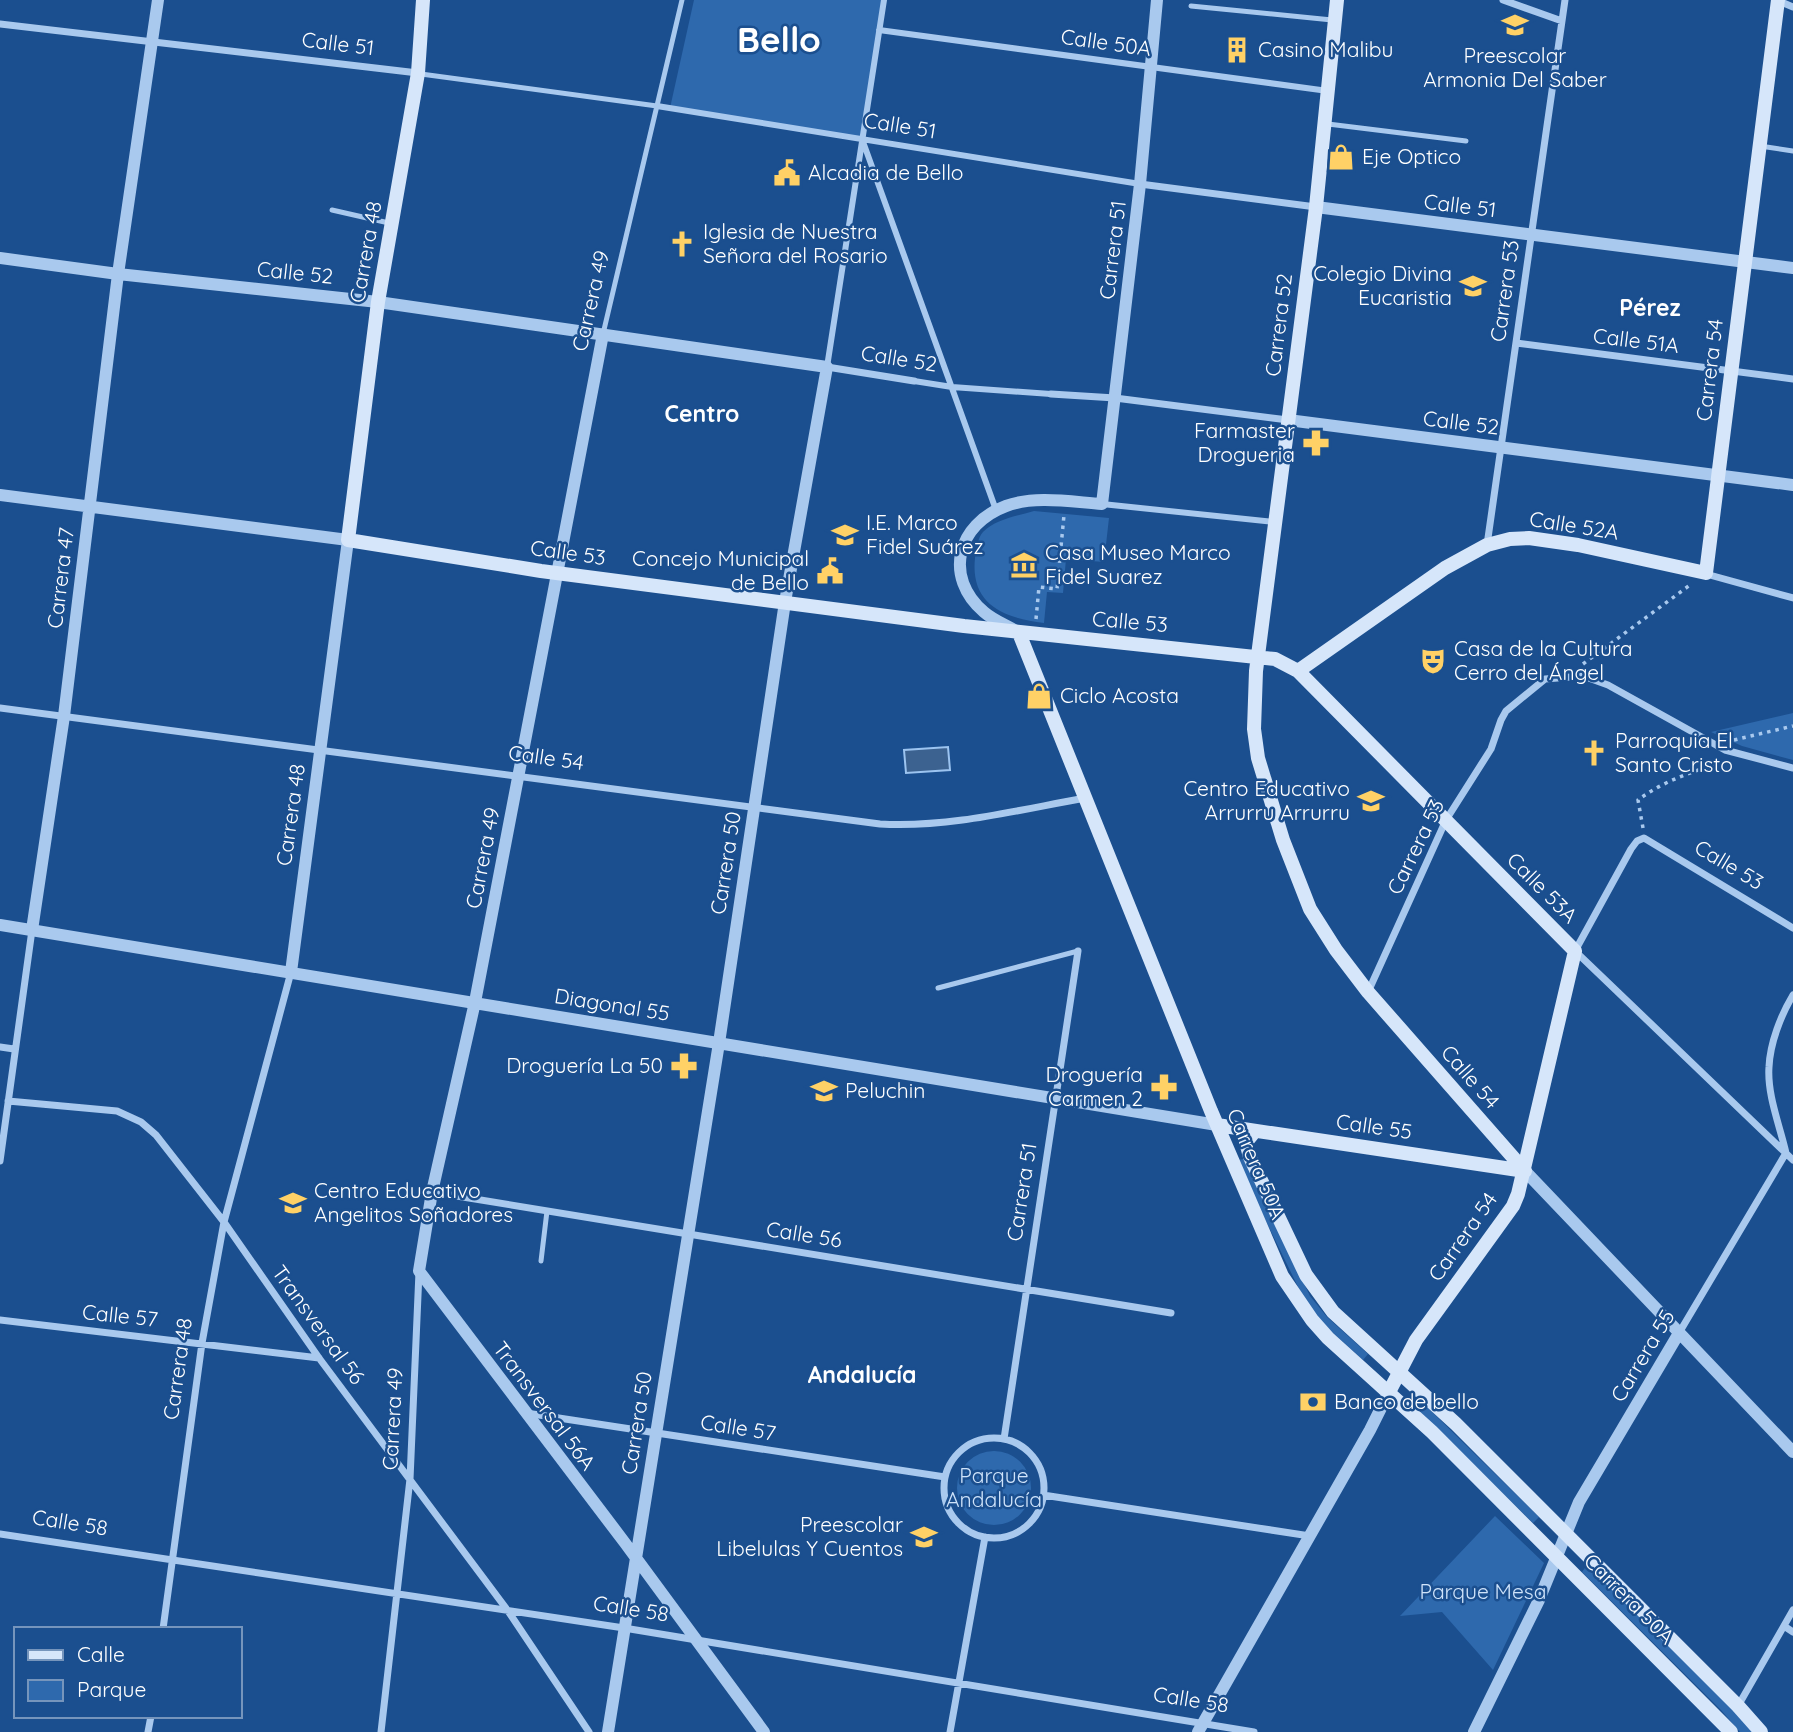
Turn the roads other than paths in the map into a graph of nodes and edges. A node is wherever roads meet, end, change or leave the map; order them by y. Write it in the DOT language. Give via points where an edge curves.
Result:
graph roads {
  1 [pos="158,0"];
  2 [pos="423,0"];
  3 [pos="682,0"];
  4 [pos="884,0"];
  5 [pos="1157,0"];
  6 [pos="1337,0"];
  7 [pos="1503,0"];
  8 [pos="1565,0"];
  9 [pos="1778,0"];
  10 [pos="1191,6"];
  11 [pos="1793,7"];
  12 [pos="1335,20"];
  13 [pos="1562,21"];
  14 [pos="0,24"];
  15 [pos="879,30"];
  16 [pos="152,41"];
  17 [pos="1151,67"];
  18 [pos="418,73"];
  19 [pos="1328,91"];
  20 [pos="657,106"];
  21 [pos="1324,123"];
  22 [pos="862,139"];
  23 [pos="1466,141"];
  24 [pos="1760,146"];
  25 [pos="1793,151"];
  26 [pos="1140,184"];
  27 [pos="1316,207"];
  28 [pos="332,211"];
  29 [pos="392,224"];
  30 [pos="1531,234"];
  31 [pos="0,258"];
  32 [pos="1745,262"];
  33 [pos="1793,268"];
  34 [pos="118,274"];
  35 [pos="379,302"];
  36 [pos="603,334"];
  37 [pos="1516,344"];
  38 [pos="827,367"];
  39 [pos="1731,371"];
  40 [pos="1793,379"];
  41 [pos="914,381"];
  42 [pos="952,387"];
  43 [pos="1051,394"];
  44 [pos="1115,398"];
  45 [pos="1288,420"];
  46 [pos="1500,447"];
  47 [pos="1718,475"];
  48 [pos="1793,485"];
  49 [pos="0,495"];
  50 [pos="1102,504"];
  51 [pos="89,507"];
  52 [pos="996,510"];
  53 [pos="1275,522"];
  54 [pos="348,540"];
  55 [pos="1487,545"];
  56 [pos="556,573"];
  57 [pos="1706,573"];
  58 [pos="1793,598"];
  59 [pos="785,602"];
  60 [pos="1019,632"];
  61 [pos="1257,656"];
  62 [pos="1298,671"];
  63 [pos="0,708"];
  64 [pos="64,716"];
  65 [pos="322,750"];
  66 [pos="1793,768"];
  67 [pos="518,776"];
  68 [pos="1085,798"];
  69 [pos="754,807"];
  70 [pos="1446,820"];
  71 [pos="1644,838"];
  72 [pos="0,925"];
  73 [pos="1793,928"];
  74 [pos="32,930"];
  75 [pos="1078,951"];
  76 [pos="1575,951"];
  77 [pos="291,972"];
  78 [pos="938,988"];
  79 [pos="1368,992"];
  80 [pos="1793,995"];
  81 [pos="475,1002"];
  82 [pos="719,1043"];
  83 [pos="0,1047"];
  84 [pos="14,1049"];
  85 [pos="1055,1098"];
  86 [pos="8,1101"];
  87 [pos="1217,1125"];
  88 [pos="1255,1131"];
  89 [pos="1786,1153"];
  90 [pos="1793,1160"];
  91 [pos="0,1161"];
  92 [pos="1525,1171"];
  93 [pos="432,1192"];
  94 [pos="547,1211"];
  95 [pos="224,1222"];
  96 [pos="687,1234"];
  97 [pos="541,1261"];
  98 [pos="419,1271"];
  99 [pos="1027,1289"];
  100 [pos="1171,1313"];
  101 [pos="0,1320"];
  102 [pos="1679,1333"];
  103 [pos="202,1343"];
  104 [pos="319,1358"];
  105 [pos="1398,1372"];
  106 [pos="1389,1392"];
  107 [pos="525,1413"];
  108 [pos="655,1433"];
  109 [pos="1004,1439"];
  110 [pos="1793,1452"];
  111 [pos="945,1477"];
  112 [pos="410,1479"];
  113 [pos="1044,1495"];
  114 [pos="0,1534"];
  115 [pos="1566,1534"];
  116 [pos="1310,1536"];
  117 [pos="985,1537"];
  118 [pos="635,1556"];
  119 [pos="1557,1556"];
  120 [pos="173,1560"];
  121 [pos="397,1594"];
  122 [pos="1793,1610"];
  123 [pos="508,1611"];
  124 [pos="1784,1626"];
  125 [pos="163,1627"];
  126 [pos="624,1628"];
  127 [pos="1793,1632"];
  128 [pos="697,1640"];
  129 [pos="958,1684"];
  130 [pos="1738,1706"];
  131 [pos="1200,1728"];
  132 [pos="1729,1729"];
  133 [pos="381,1732"];
  134 [pos="589,1732"];
  135 [pos="608,1732"];
  136 [pos="764,1732"];
  137 [pos="950,1732"];
  138 [pos="1254,1732"];
  139 [pos="1474,1732"];
  140 [pos="1761,1732"];
  1 -- 16 [label="street, Carrera 47"];
  2 -- 18 [label="main road, Carrera 48"];
  3 -- 20 [label="lane, Carrera 49"];
  4 -- 15 [label="street, Carrera 50"];
  5 -- 17 [label="street, Carrera 51"];
  6 -- 12 [label="main road, Carrera 52"];
  7 -- 13 [label="street"];
  8 -- 13 [label="street, Carrera 53"];
  9 -- 11 [label="street"];
  9 -- 24 [label="main road, Carrera 54"];
  10 -- 12 [label="lane"];
  12 -- 19 [label="main road, Carrera 52"];
  13 -- 30 [label="street, Carrera 53"];
  14 -- 16 [label="street, Calle 51"];
  15 -- 17 [label="street, Calle 50A"];
  15 -- 22 [label="street, Carrera 50"];
  16 -- 18 [label="street, Calle 51"];
  16 -- 34 [label="street, Carrera 47"];
  17 -- 19 [label="street, Calle 50A"];
  17 -- 26 [label="street, Carrera 51"];
  18 -- 20 [label="lane, Calle 51"];
  18 -- 29 [label="main road, Carrera 48"];
  19 -- 21 [label="main road, Carrera 52"];
  20 -- 22 [label="street, Calle 51"];
  20 -- 36 [label="lane, Carrera 49"];
  21 -- 23 [label="lane"];
  21 -- 27 [label="main road, Carrera 52"];
  22 -- 26 [label="street, Calle 51"];
  22 -- 38 [label="street, Carrera 50"];
  22 -- 42 [label="street"];
  24 -- 25 [label="lane"];
  24 -- 32 [label="main road, Carrera 54"];
  26 -- 27 [label="street, Calle 51"];
  26 -- 44 [label="street, Carrera 51"];
  27 -- 30 [label="street, Calle 51"];
  27 -- 45 [label="main road, Carrera 52"];
  28 -- 29 [label="lane"];
  29 -- 35 [label="main road, Carrera 48"];
  30 -- 32 [label="street, Calle 51"];
  30 -- 37 [label="street, Carrera 53"];
  31 -- 34 [label="street, Calle 52"];
  32 -- 33 [label="street, Calle 51"];
  32 -- 39 [label="main road, Carrera 54"];
  34 -- 35 [label="street, Calle 52"];
  34 -- 51 [label="street, Carrera 47"];
  35 -- 36 [label="street, Calle 52"];
  35 -- 54 [label="main road, Carrera 48"];
  36 -- 38 [label="street, Calle 52"];
  36 -- 56 [label="street, Carrera 49"];
  37 -- 39 [label="street, Calle 51A"];
  37 -- 46 [label="street, Carrera 53"];
  38 -- 41 [label="street, Calle 52"];
  38 -- 59 [label="street, Carrera 50"];
  39 -- 40 [label="street, Calle 51A"];
  39 -- 47 [label="main road, Carrera 54"];
  41 -- 42 [label="street, Calle 52"];
  42 -- 43 [label="street, Calle 52"];
  42 -- 52 [label="street"];
  43 -- 44 [label="street, Calle 52"];
  44 -- 45 [label="street, Calle 52"];
  44 -- 50 [label="street, Carrera 51"];
  45 -- 46 [label="street, Calle 52"];
  45 -- 53 [label="main road, Carrera 52"];
  46 -- 47 [label="street, Calle 52"];
  46 -- 55 [label="street, Carrera 53"];
  47 -- 48 [label="street, Calle 52"];
  47 -- 57 [label="main road, Carrera 54"];
  49 -- 51 [label="street, Calle 53"];
  50 -- 52 [label="street" via="1038,501"];
  50 -- 53 [label="street"];
  51 -- 54 [label="street, Calle 53"];
  51 -- 64 [label="street, Carrera 47"];
  52 -- 60 [label="street" via="965,540 959,557 960,576 985,614"];
  53 -- 61 [label="main road, Carrera 52"];
  54 -- 56 [label="main road, Calle 53"];
  54 -- 65 [label="street, Carrera 48"];
  55 -- 57 [label="main road, Calle 52A" via="1510,539 1552,541"];
  55 -- 62 [label="main road, Calle 52A" via="1445,568"];
  56 -- 59 [label="main road, Calle 53"];
  56 -- 67 [label="street, Carrera 49"];
  57 -- 58 [label="street, Calle 52A"];
  59 -- 60 [label="main road, Calle 53"];
  59 -- 69 [label="street, Carrera 50"];
  60 -- 61 [label="main road, Calle 53"];
  60 -- 68 [label="main road, Carrera 50A"];
  61 -- 62 [label="main road, Calle 53A"];
  61 -- 79 [label="main road, Calle 54" via="1255,743 1283,840 1310,909"];
  62 -- 70 [label="main road, Calle 53A"];
  63 -- 64 [label="street, Calle 54"];
  64 -- 65 [label="street, Calle 54"];
  64 -- 74 [label="street, Carrera 47"];
  65 -- 67 [label="street, Calle 54"];
  65 -- 77 [label="street, Carrera 48"];
  66 -- 70 [label="street, Carrera 53" via="1714,744 1608,685 1583,676 1545,679 1506,711 1491,749"];
  67 -- 69 [label="street, Calle 54"];
  67 -- 81 [label="street, Carrera 49"];
  68 -- 69 [label="street, Calle 54" via="909,826"];
  68 -- 87 [label="main road, Carrera 50A"];
  69 -- 82 [label="street, Carrera 50"];
  70 -- 76 [label="main road, Calle 53A"];
  70 -- 79 [label="street, Carrera 53"];
  71 -- 73 [label="street, Calle 53"];
  71 -- 76 [label="street, Carrera 54" via="1631,849"];
  72 -- 74 [label="street, Diagonal 55"];
  74 -- 77 [label="street, Diagonal 55"];
  74 -- 84 [label="street, Carrera 47"];
  75 -- 78 [label="lane"];
  75 -- 85 [label="street, Carrera 51"];
  76 -- 89 [label="street, Calle 53A"];
  76 -- 92 [label="main road, Carrera 54"];
  77 -- 81 [label="street, Diagonal 55"];
  77 -- 95 [label="street, Carrera 48"];
  79 -- 92 [label="main road, Calle 54"];
  80 -- 89 [label="street" via="1773,1042 1768,1069"];
  81 -- 82 [label="street, Diagonal 55"];
  81 -- 93 [label="street, Carrera 49"];
  82 -- 85 [label="street, Diagonal 55"];
  82 -- 96 [label="street, Carrera 50"];
  83 -- 84 [label="street"];
  84 -- 86 [label="street, Carrera 47"];
  85 -- 87 [label="street, Diagonal 55"];
  85 -- 99 [label="street, Carrera 51"];
  86 -- 91 [label="street, Carrera 47"];
  86 -- 95 [label="street, Transversal 56" via="117,1111 141,1122"];
  87 -- 88 [label="main road, Calle 55"];
  87 -- 106 [label="main road, Carrera 50A" via="1294,1296 1328,1338"];
  88 -- 92 [label="main road, Calle 55"];
  88 -- 105 [label="main road, Carrera 50A" via="1246,1142 1250,1157 1306,1275 1333,1312"];
  89 -- 90 [label="street, Calle 53A"];
  89 -- 102 [label="street, Carrera 55"];
  92 -- 102 [label="street, Calle 54"];
  92 -- 105 [label="main road, Carrera 54" via="1513,1206"];
  93 -- 94 [label="street, Calle 56"];
  93 -- 98 [label="street, Carrera 49"];
  94 -- 96 [label="street, Calle 56"];
  94 -- 97 [label="lane"];
  95 -- 103 [label="street, Carrera 48"];
  95 -- 104 [label="street, Transversal 56"];
  96 -- 99 [label="street, Calle 56"];
  96 -- 108 [label="street, Carrera 50"];
  98 -- 107 [label="street, Transversal 56A"];
  98 -- 112 [label="street, Carrera 49"];
  99 -- 100 [label="street, Calle 56"];
  99 -- 109 [label="street, Carrera 51"];
  101 -- 103 [label="street, Calle 57"];
  102 -- 110 [label="street, Calle 54"];
  102 -- 115 [label="street, Carrera 55" via="1579,1502"];
  103 -- 104 [label="street, Calle 57"];
  103 -- 120 [label="street, Carrera 48"];
  104 -- 112 [label="street, Transversal 56"];
  105 -- 106 [label="main road, Carrera 54"];
  105 -- 115 [label="main road, Carrera 50A"];
  106 -- 116 [label="street, Carrera 54"];
  106 -- 119 [label="main road, Carrera 50A"];
  107 -- 108 [label="street, Calle 57"];
  107 -- 118 [label="street, Transversal 56A"];
  108 -- 111 [label="street, Calle 57"];
  108 -- 118 [label="street, Carrera 50"];
  109 -- 111 [label="street" via="989,1438 967,1446 951,1462"];
  109 -- 113 [label="street" via="1031,1454 1044,1480"];
  111 -- 117 [label="street" via="944,1493 957,1522"];
  112 -- 121 [label="street, Carrera 49"];
  112 -- 123 [label="street, Transversal 56"];
  113 -- 116 [label="street"];
  113 -- 117 [label="street" via="1029,1523 1001,1537"];
  114 -- 120 [label="street, Calle 58"];
  115 -- 119 [label="street, Carrera 55"];
  115 -- 130 [label="main road, Carrera 50A"];
  116 -- 131 [label="street, Carrera 54"];
  117 -- 129 [label="street"];
  118 -- 126 [label="street, Carrera 50"];
  118 -- 128 [label="street, Transversal 56A"];
  119 -- 132 [label="main road, Carrera 50A"];
  119 -- 139 [label="street, Carrera 55"];
  120 -- 121 [label="street, Calle 58"];
  120 -- 125 [label="street, Carrera 48"];
  121 -- 123 [label="street, Calle 58"];
  121 -- 133 [label="street, Carrera 49"];
  122 -- 124 [label="street"];
  123 -- 126 [label="street, Calle 58"];
  123 -- 134 [label="street, Transversal 56"];
  124 -- 127 [label="street"];
  124 -- 130 [label="street"];
  126 -- 128 [label="street, Calle 58"];
  126 -- 135 [label="street, Carrera 50"];
  128 -- 129 [label="street, Calle 58"];
  128 -- 136 [label="street, Transversal 56A"];
  129 -- 131 [label="street, Calle 58"];
  129 -- 137 [label="street"];
  130 -- 140 [label="main road"];
  131 -- 138 [label="street, Calle 58"];
}
